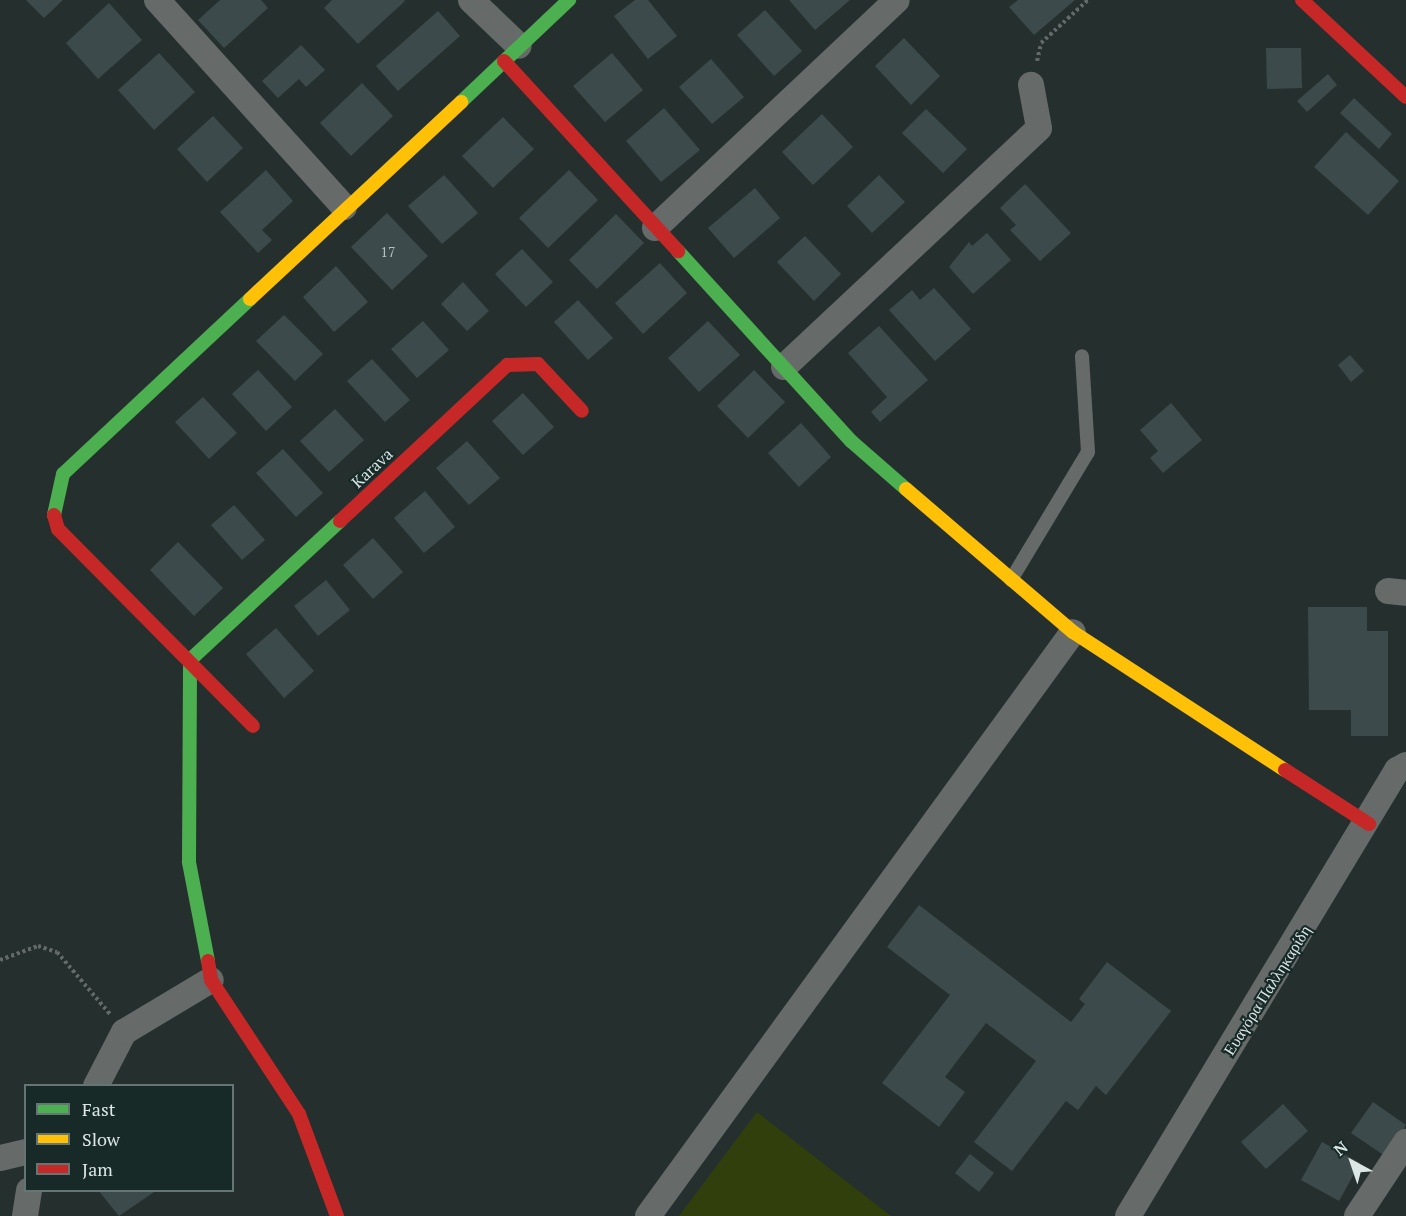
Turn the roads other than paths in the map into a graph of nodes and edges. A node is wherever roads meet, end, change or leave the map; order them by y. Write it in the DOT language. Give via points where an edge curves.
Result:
graph roads {
  1 [pos="157,0"];
  2 [pos="471,0"];
  3 [pos="569,0"];
  4 [pos="897,0"];
  5 [pos="1302,0"];
  6 [pos="1325,0"];
  7 [pos="1313,11"];
  8 [pos="511,54"];
  9 [pos="1031,85"];
  10 [pos="1406,97"];
  11 [pos="344,207"];
  12 [pos="655,228"];
  13 [pos="1082,356"];
  14 [pos="784,367"];
  15 [pos="582,411"];
  16 [pos="1011,580"];
  17 [pos="1073,632"];
  18 [pos="190,660"];
  19 [pos="253,726"];
  20 [pos="1406,765"];
  21 [pos="1369,824"];
  22 [pos="211,980"];
  23 [pos="97,1084"];
  24 [pos="1406,1142"];
  25 [pos="24,1152"];
  26 [pos="0,1158"];
  27 [pos="29,1192"];
  28 [pos="25,1216"];
  29 [pos="337,1216"];
  30 [pos="648,1216"];
  31 [pos="1128,1216"];
  32 [pos="1357,1216"];
  1 -- 11 [label="street"];
  2 -- 8 [label="street"];
  3 -- 8 [label="street"];
  4 -- 12 [label="street"];
  5 -- 7 [label="street"];
  6 -- 7 [label="lane"];
  7 -- 10 [label="street"];
  8 -- 11 [label="street"];
  8 -- 12 [label="street"];
  9 -- 14 [label="street" via="1039,128"];
  11 -- 18 [label="street" via="63,474 52,507 58,530"];
  12 -- 14 [label="street"];
  13 -- 16 [label="lane" via="1088,452"];
  14 -- 16 [label="street" via="851,441"];
  15 -- 18 [label="street, Karava" via="538,364 507,365"];
  16 -- 17 [label="street"];
  17 -- 21 [label="street"];
  17 -- 30 [label="street"];
  18 -- 19 [label="street"];
  18 -- 22 [label="street" via="189,862"];
  20 -- 21 [label="street, Ευαγόρα Παλληκαρίδη" via="1397,770"];
  21 -- 31 [label="street, Ευαγόρα Παλληκαρίδη"];
  22 -- 23 [label="street" via="124,1032"];
  22 -- 29 [label="street" via="299,1114"];
  24 -- 32 [label="street"];
  25 -- 26 [label="street"];
  27 -- 28 [label="street"];
}
